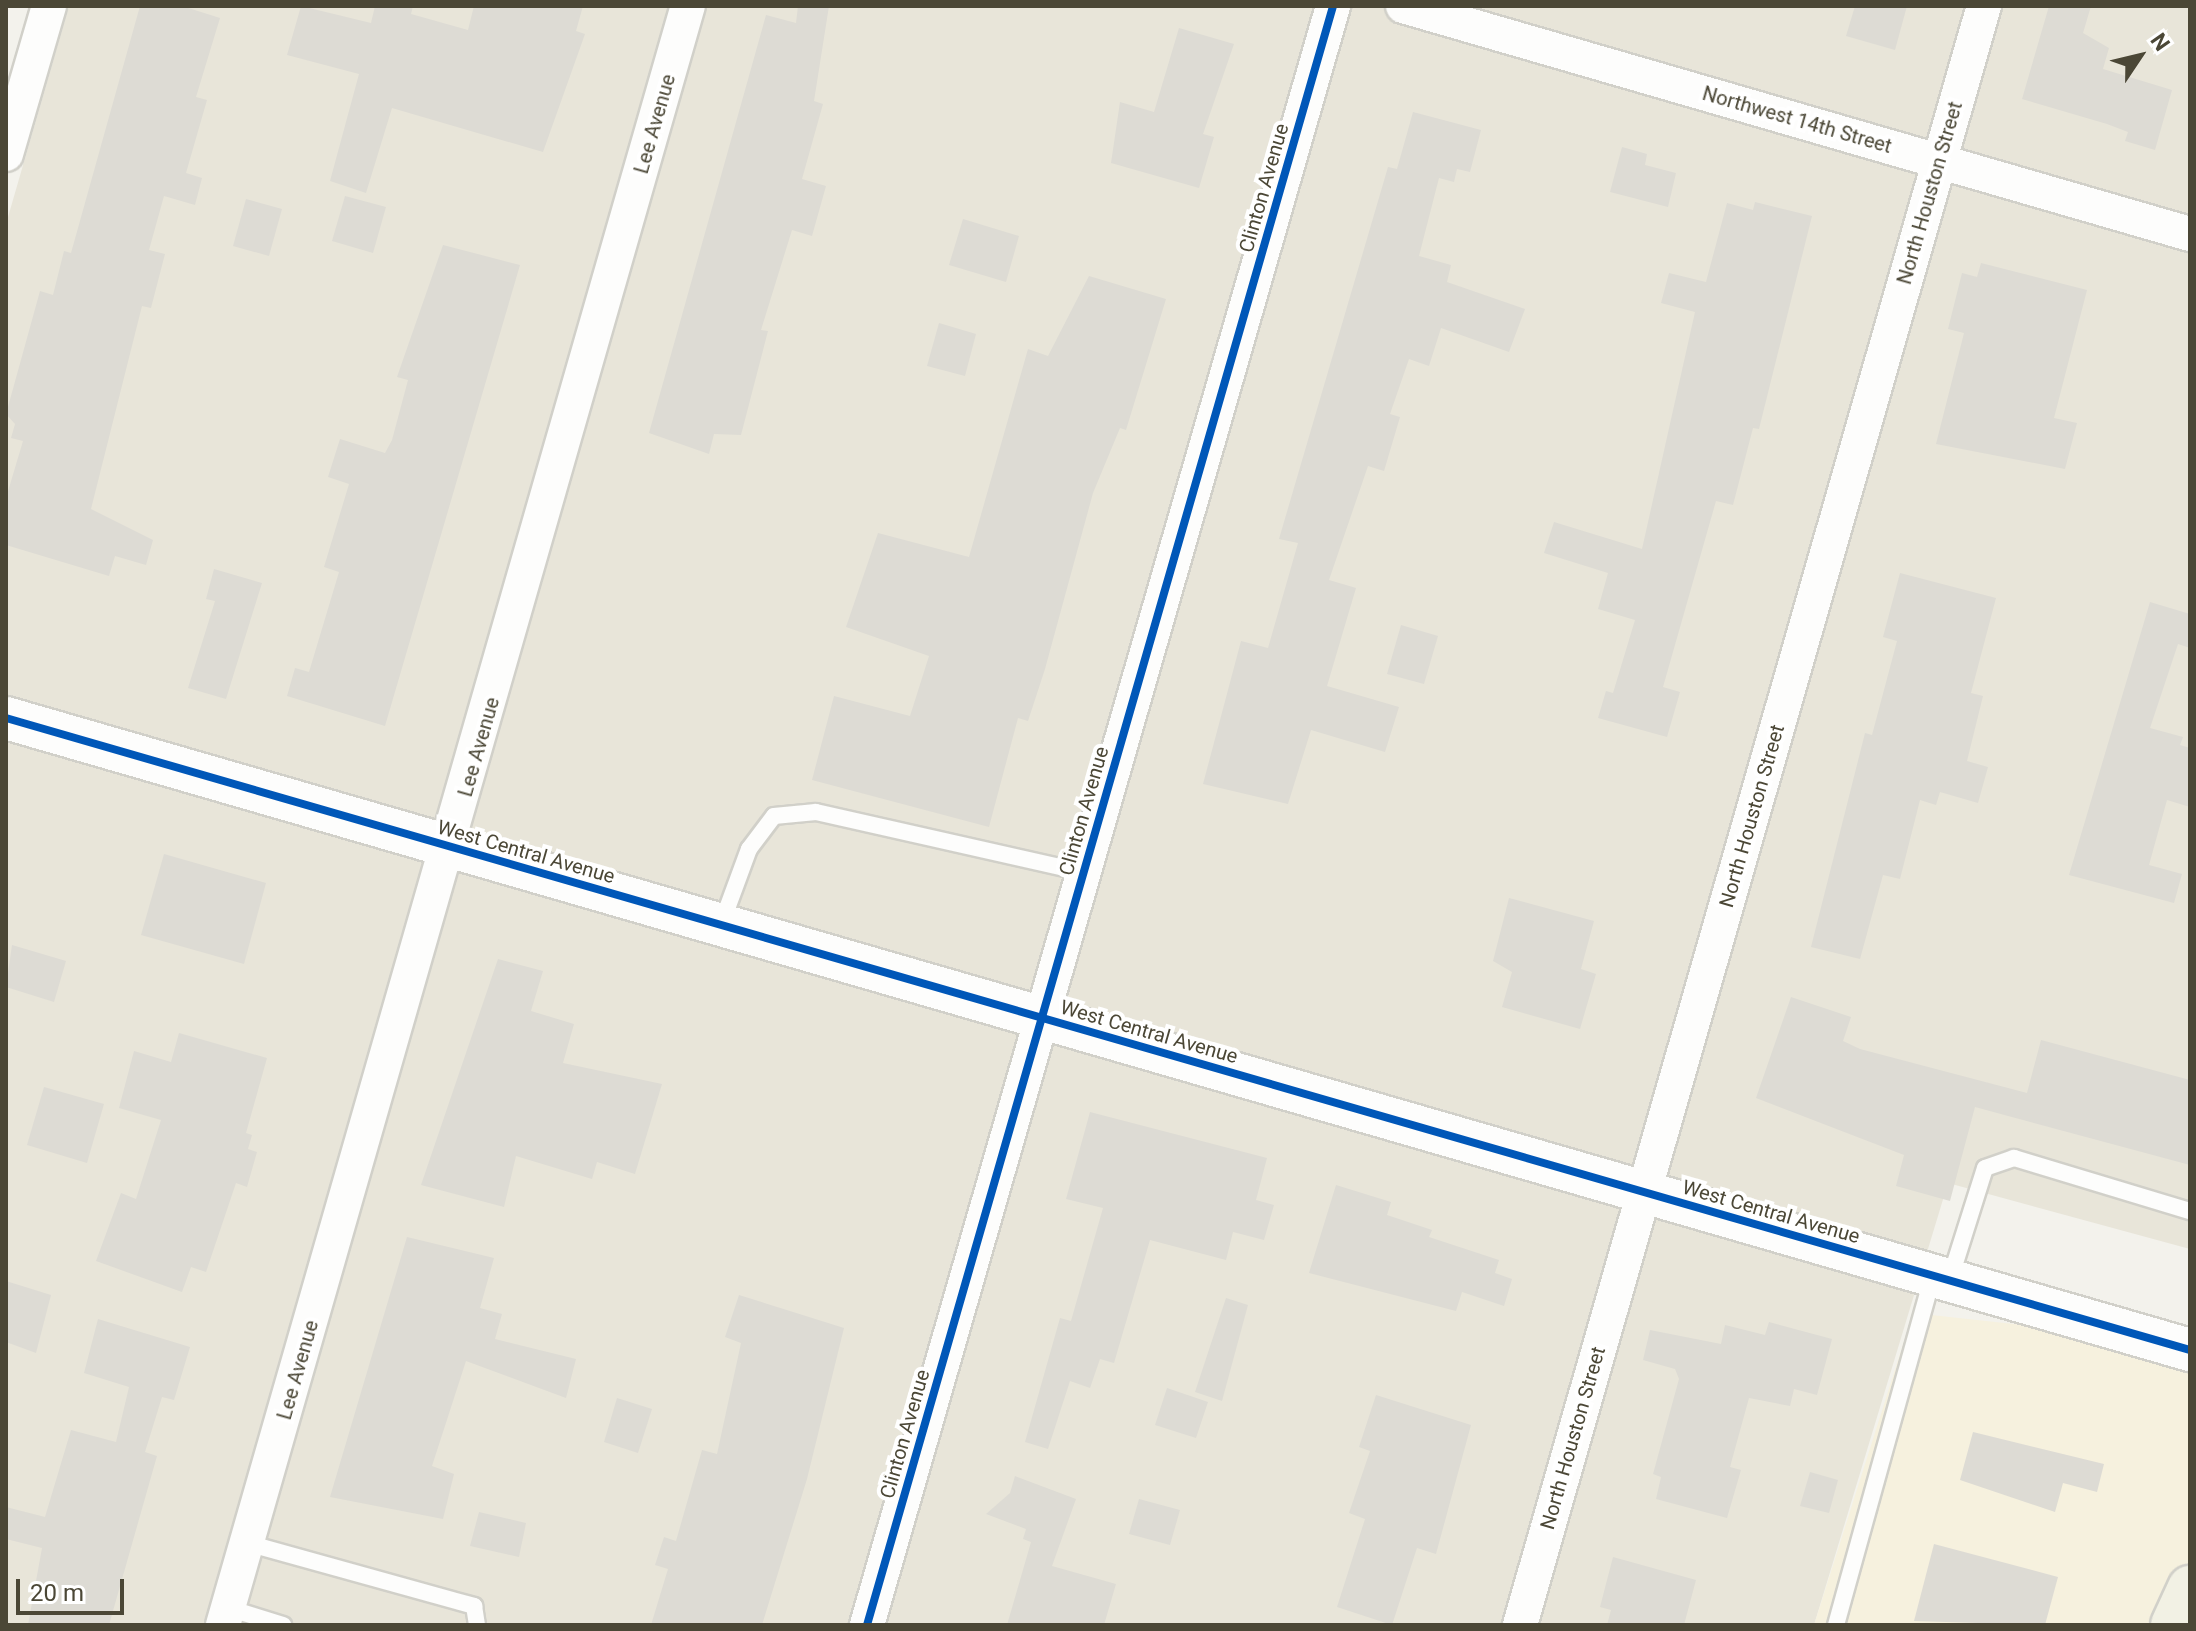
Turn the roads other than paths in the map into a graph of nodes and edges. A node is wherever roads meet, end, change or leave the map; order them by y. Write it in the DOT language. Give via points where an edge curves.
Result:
graph roads {
  1 [pos="49,6"];
  2 [pos="688,6"];
  3 [pos="1333,6"];
  4 [pos="1403,6"];
  5 [pos="1984,6"];
  6 [pos="6,154"];
  7 [pos="1939,161"];
  8 [pos="2190,234"];
  9 [pos="6,718"];
  10 [pos="451,847"];
  11 [pos="1083,872"];
  12 [pos="721,925"];
  13 [pos="1041,1017"];
  14 [pos="1644,1192"];
  15 [pos="2190,1211"];
  16 [pos="1941,1278"];
  17 [pos="2190,1350"];
  18 [pos="247,1543"];
  19 [pos="2190,1588"];
  20 [pos="226,1617"];
  21 [pos="283,1625"];
  22 [pos="477,1625"];
  23 [pos="867,1625"];
  24 [pos="1520,1625"];
  25 [pos="1836,1625"];
  26 [pos="2173,1625"];
  1 -- 6 [label="street"];
  2 -- 10 [label="street, Lee Avenue"];
  3 -- 11 [label="street, Clinton Avenue"];
  4 -- 7 [label="street, Northwest 14th Street"];
  5 -- 7 [label="street, North Houston Street"];
  7 -- 8 [label="street, Northwest 14th Street"];
  7 -- 14 [label="street, North Houston Street"];
  9 -- 10 [label="street, West Central Avenue"];
  10 -- 12 [label="street, West Central Avenue"];
  10 -- 18 [label="street, Lee Avenue"];
  11 -- 12 [label="lane" via="816,812 774,816 749,849"];
  11 -- 13 [label="street, Clinton Avenue"];
  12 -- 13 [label="street, West Central Avenue"];
  13 -- 14 [label="street, West Central Avenue"];
  13 -- 23 [label="street, Clinton Avenue"];
  14 -- 16 [label="street, West Central Avenue"];
  14 -- 24 [label="street, North Houston Street"];
  15 -- 16 [label="lane" via="2014,1158 1985,1168"];
  16 -- 17 [label="street, West Central Avenue"];
  16 -- 25 [label="lane"];
  18 -- 20 [label="street, Lee Avenue"];
  18 -- 22 [label="lane" via="474,1606"];
  19 -- 26 [label="main road"];
  20 -- 21 [label="lane"];
}
